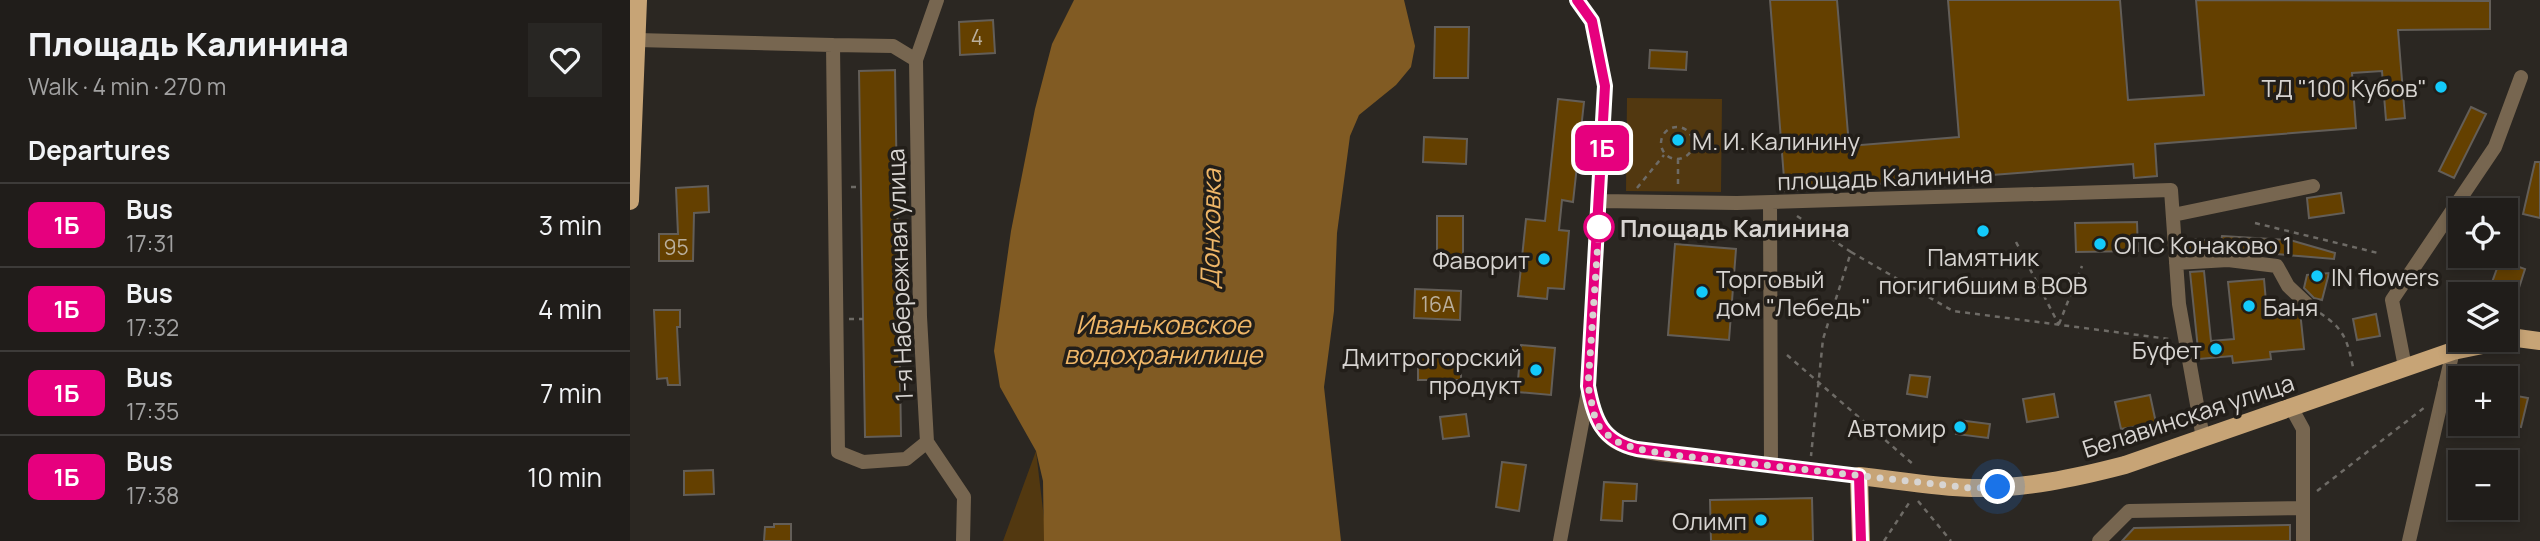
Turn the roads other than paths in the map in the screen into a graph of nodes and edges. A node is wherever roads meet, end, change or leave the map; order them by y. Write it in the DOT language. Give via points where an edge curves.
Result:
graph roads {
  1 [pos="638,0"];
  2 [pos="937,0"];
  3 [pos="1577,0"];
  4 [pos="637,40"];
  5 [pos="833,46"];
  6 [pos="916,61"];
  7 [pos="2521,77"];
  8 [pos="2313,186"];
  9 [pos="630,201"];
  10 [pos="1600,201"];
  11 [pos="1773,202"];
  12 [pos="2172,215"];
  13 [pos="2176,263"];
  14 [pos="2306,304"];
  15 [pos="2518,338"];
  16 [pos="2540,341"];
  17 [pos="2450,352"];
  18 [pos="2453,352"];
  19 [pos="2405,367"];
  20 [pos="2445,384"];
  21 [pos="1588,386"];
  22 [pos="2448,386"];
  23 [pos="2291,407"];
  24 [pos="2203,438"];
  25 [pos="928,442"];
  26 [pos="1771,465"];
  27 [pos="1859,476"];
  28 [pos="2303,505"];
  29 [pos="963,541"];
  30 [pos="1560,541"];
  31 [pos="1861,541"];
  32 [pos="2099,541"];
  33 [pos="2303,541"];
  34 [pos="2409,541"];
  1 -- 4 [label="main road"];
  2 -- 6 [label="street, 1-я Набережная улица"];
  3 -- 10 [label="street" via="1592,21 1605,86"];
  4 -- 5 [label="street"];
  4 -- 9 [label="main road"];
  5 -- 6 [label="street" via="893,46"];
  5 -- 25 [label="street" via="838,452 863,462 906,459"];
  6 -- 25 [label="street, 1-я Набережная улица" via="920,317"];
  7 -- 19 [label="street" via="2495,147 2392,300"];
  8 -- 12 [label="street"];
  10 -- 11 [label="street, площадь Калинина"];
  10 -- 21 [label="street"];
  11 -- 12 [label="street, площадь Калинина" via="2171,190"];
  11 -- 26 [label="street"];
  12 -- 13 [label="street"];
  13 -- 14 [label="street" via="2228,260 2277,265 2287,286"];
  13 -- 24 [label="street"];
  15 -- 16 [label="main road, Белавинская улица"];
  17 -- 19 [label="main road, Белавинская улица"];
  18 -- 20 [label="street"];
  19 -- 23 [label="main road, Белавинская улица"];
  20 -- 22 [label="street"];
  20 -- 34 [label="street"];
  21 -- 26 [label="street, Белавинская улица" via="1600,428 1626,446"];
  21 -- 30 [label="street"];
  23 -- 24 [label="main road, Белавинская улица"];
  23 -- 28 [label="street" via="2303,429"];
  24 -- 27 [label="main road, Белавинская улица" via="2125,465 2024,485 1971,488"];
  25 -- 29 [label="street, 1-я Набережная улица" via="964,498"];
  26 -- 27 [label="street, Белавинская улица"];
  27 -- 31 [label="main road"];
  28 -- 32 [label="street" via="2129,511"];
  28 -- 33 [label="street"];
}
